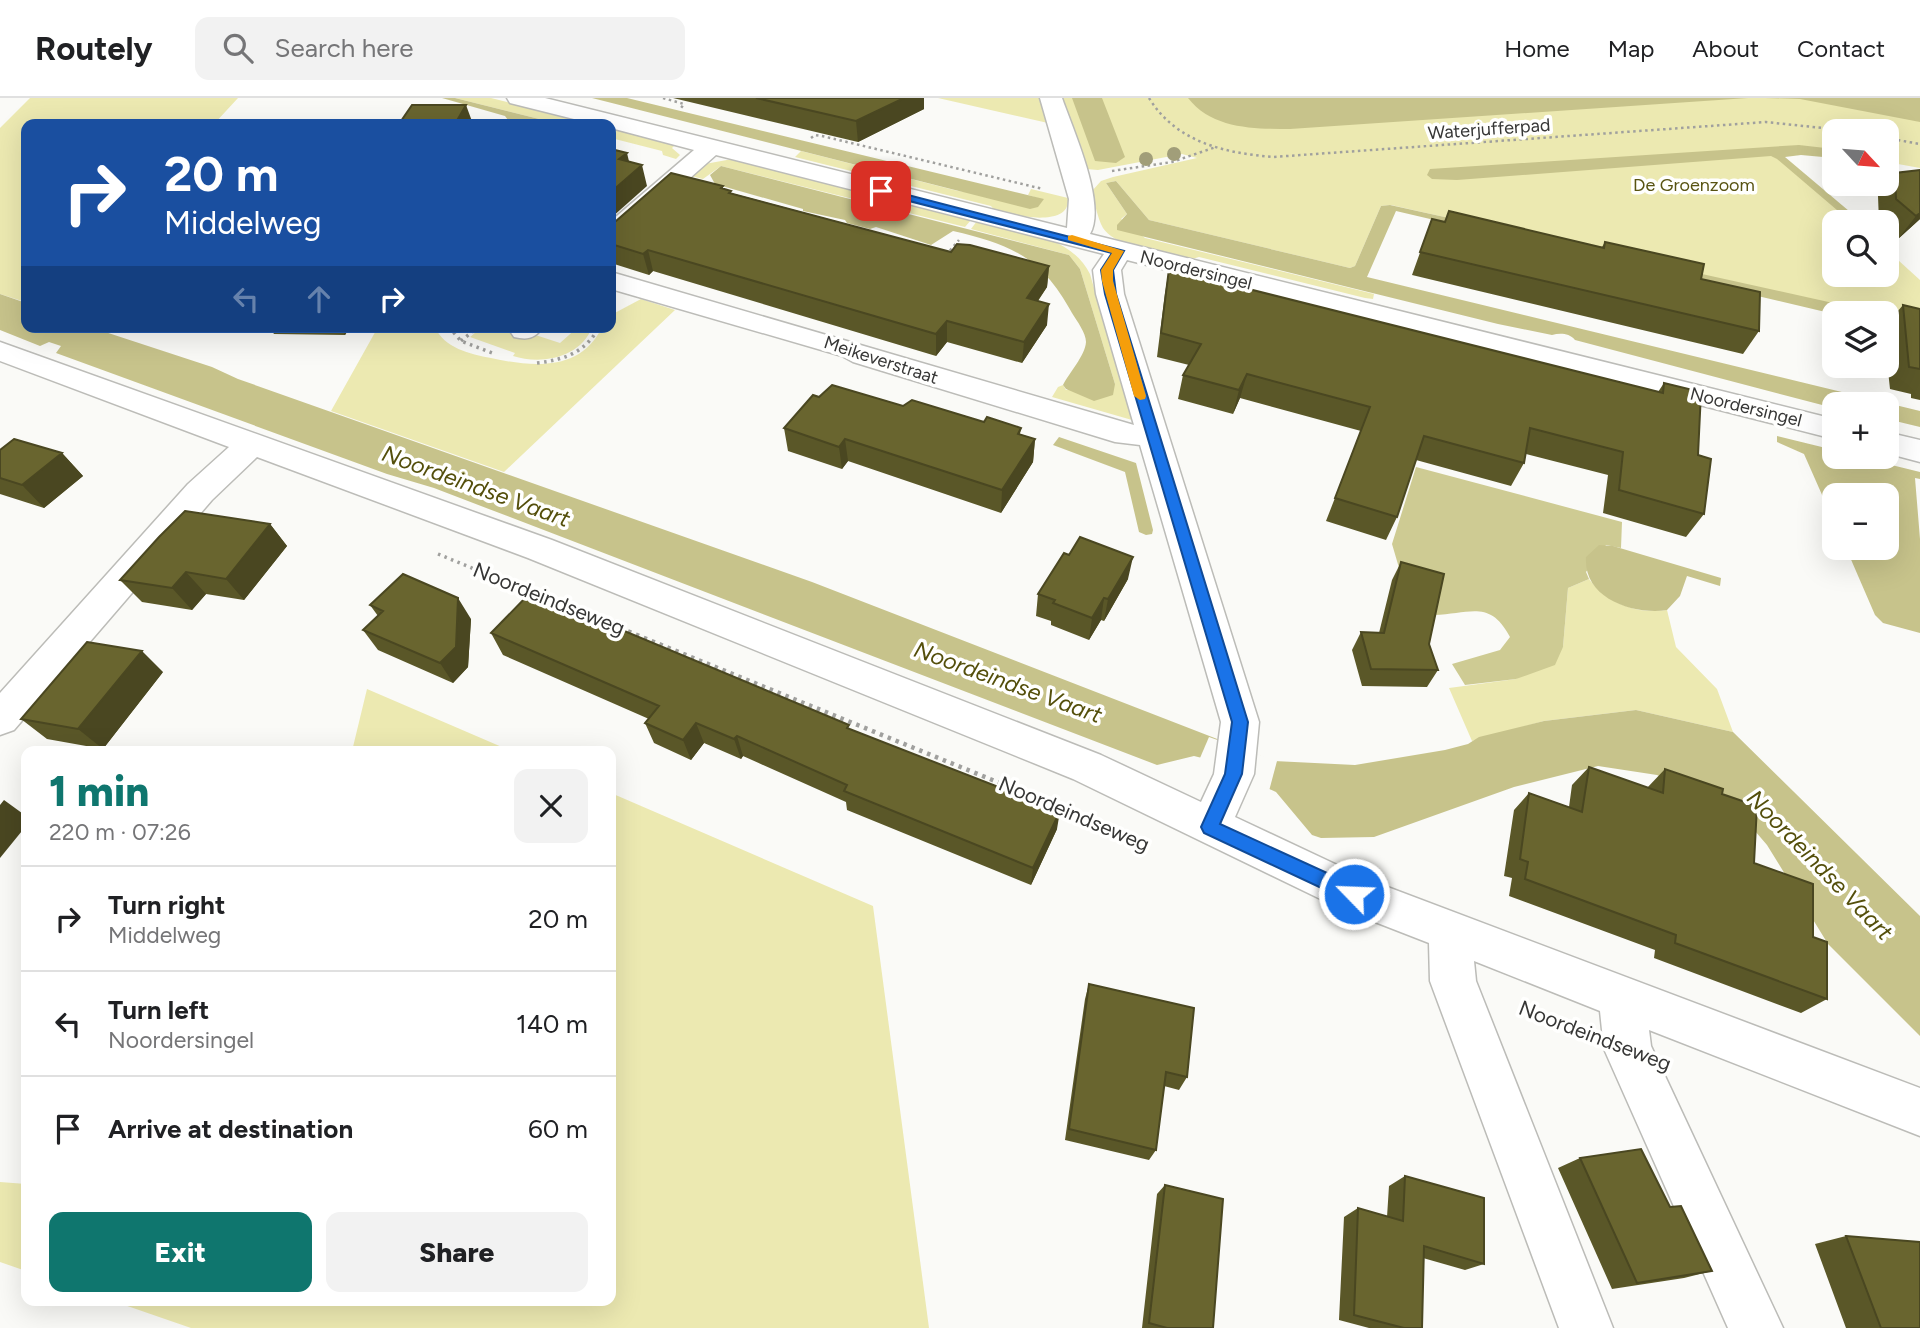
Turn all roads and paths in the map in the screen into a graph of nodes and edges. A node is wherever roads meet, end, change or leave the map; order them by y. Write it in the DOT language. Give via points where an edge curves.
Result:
graph roads {
  1 [pos="518,98"];
  2 [pos="1051,98"];
  3 [pos="1149,98"];
  4 [pos="599,119"];
  5 [pos="616,124"];
  6 [pos="1822,127"];
  7 [pos="1899,140"];
  8 [pos="808,141"];
  9 [pos="1920,144"];
  10 [pos="1216,147"];
  11 [pos="710,148"];
  12 [pos="1074,173"];
  13 [pos="1082,199"];
  14 [pos="616,230"];
  15 [pos="961,237"];
  16 [pos="1074,239"];
  17 [pos="1119,251"];
  18 [pos="943,258"];
  19 [pos="616,281"];
  20 [pos="471,333"];
  21 [pos="461,341"];
  22 [pos="0,351"];
  23 [pos="1822,426"];
  24 [pos="1152,435"];
  25 [pos="252,445"];
  26 [pos="1899,445"];
  27 [pos="1920,451"];
  28 [pos="435,553"];
  29 [pos="0,719"];
  30 [pos="1210,827"];
  31 [pos="1126,835"];
  32 [pos="1450,931"];
  33 [pos="1622,998"];
  34 [pos="1920,1112"];
  35 [pos="1586,1328"];
  36 [pos="1756,1328"];
  1 -- 4 [label="street, Noordersingel"];
  2 -- 12 [label="street"];
  3 -- 10 [label="path, Waterjufferpad" via="1157,115 1181,133"];
  5 -- 11 [label="street, Noordersingel"];
  6 -- 10 [label="path, Waterjufferpad" via="1766,122 1273,156"];
  7 -- 9 [label="path"];
  8 -- 13 [label="path" via="822,136"];
  10 -- 12 [label="path" via="1172,162"];
  11 -- 14 [label="street"];
  11 -- 16 [label="street, Noordersingel"];
  12 -- 13 [label="street"];
  13 -- 16 [label="street" via="1082,225"];
  15 -- 18 [label="path"];
  16 -- 17 [label="street, Noordersingel"];
  17 -- 23 [label="street, Noordersingel"];
  17 -- 24 [label="street" via="1107,270 1108,281"];
  19 -- 24 [label="street, Meikeverstraat" via="1126,435"];
  20 -- 21 [label="path"];
  22 -- 25 [label="street, Noordeindseweg"];
  24 -- 30 [label="street" via="1240,722 1236,761"];
  25 -- 29 [label="street" via="200,492"];
  25 -- 30 [label="street, Noordeindseweg" via="579,564 1087,767"];
  26 -- 27 [label="street"];
  28 -- 31 [label="path, Noordeindseweg"];
  30 -- 32 [label="street, Noordeindseweg" via="1354,894"];
  32 -- 33 [label="street, Noordeindseweg"];
  32 -- 35 [label="street" via="1453,981"];
  33 -- 34 [label="street, Noordeindseweg"];
  33 -- 36 [label="street" via="1628,1049"];
}
